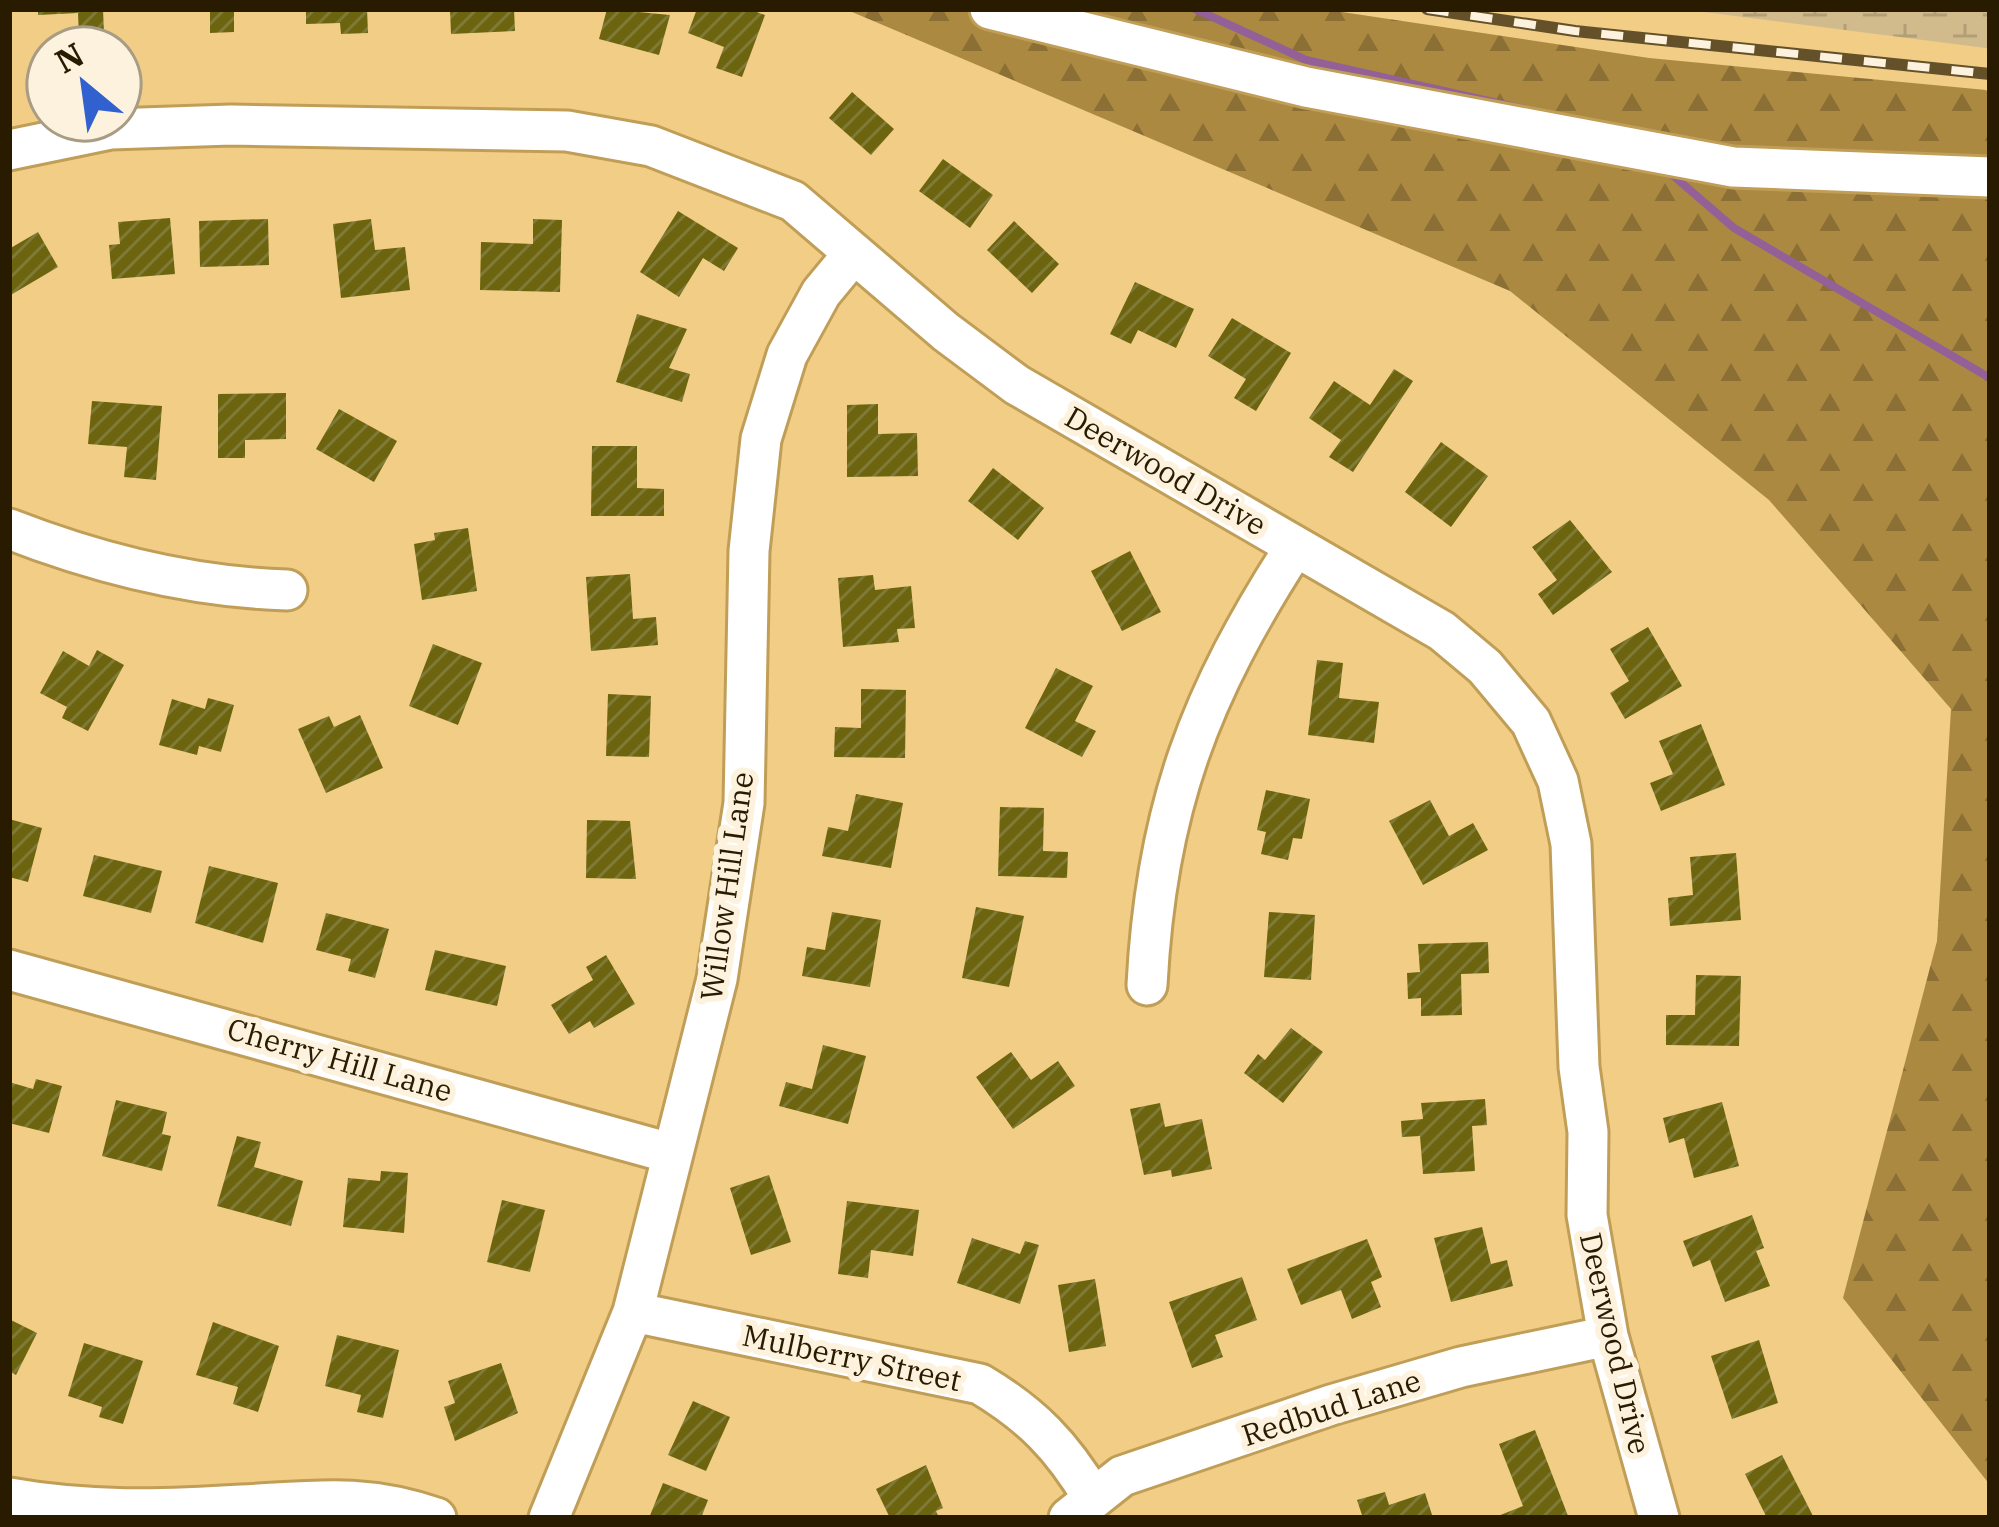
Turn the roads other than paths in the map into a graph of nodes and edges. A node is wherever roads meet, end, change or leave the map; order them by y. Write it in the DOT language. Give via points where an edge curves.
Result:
graph roads {
  1 [pos="990,9"];
  2 [pos="9,150"];
  3 [pos="1990,177"];
  4 [pos="854,253"];
  5 [pos="9,530"];
  6 [pos="1295,547"];
  7 [pos="287,590"];
  8 [pos="9,970"];
  9 [pos="1147,985"];
  10 [pos="670,1153"];
  11 [pos="633,1312"];
  12 [pos="1608,1336"];
  13 [pos="9,1498"];
  14 [pos="1081,1508"];
  15 [pos="436,1518"];
  16 [pos="549,1518"];
  17 [pos="1659,1518"];
  1 -- 3 [label="street" via="1306,87 1733,167"];
  2 -- 4 [label="street, Deerwood Drive" via="111,129 191,126 567,131 651,146 742,179 793,201"];
  4 -- 6 [label="street, Deerwood Drive" via="1017,385"];
  4 -- 10 [label="street, Willow Hill Lane" via="788,355 761,439 749,550 744,803 717,979"];
  5 -- 7 [label="street" via="147,573 219,588"];
  6 -- 9 [label="street" via="1205,706 1159,856"];
  6 -- 12 [label="street, Deerwood Drive" via="1471,655 1531,722 1558,781 1571,844 1587,1215"];
  8 -- 10 [label="street, Cherry Hill Lane"];
  10 -- 11 [label="street, Willow Hill Lane"];
  11 -- 14 [label="street, Mulberry Street" via="980,1384 1023,1408 1063,1447"];
  11 -- 16 [label="street, Willow Hill Lane"];
  12 -- 14 [label="street, Redbud Lane" via="1331,1405 1122,1476"];
  12 -- 17 [label="street, Deerwood Drive"];
  13 -- 15 [label="street" via="152,1510 326,1498 388,1501"];
}
